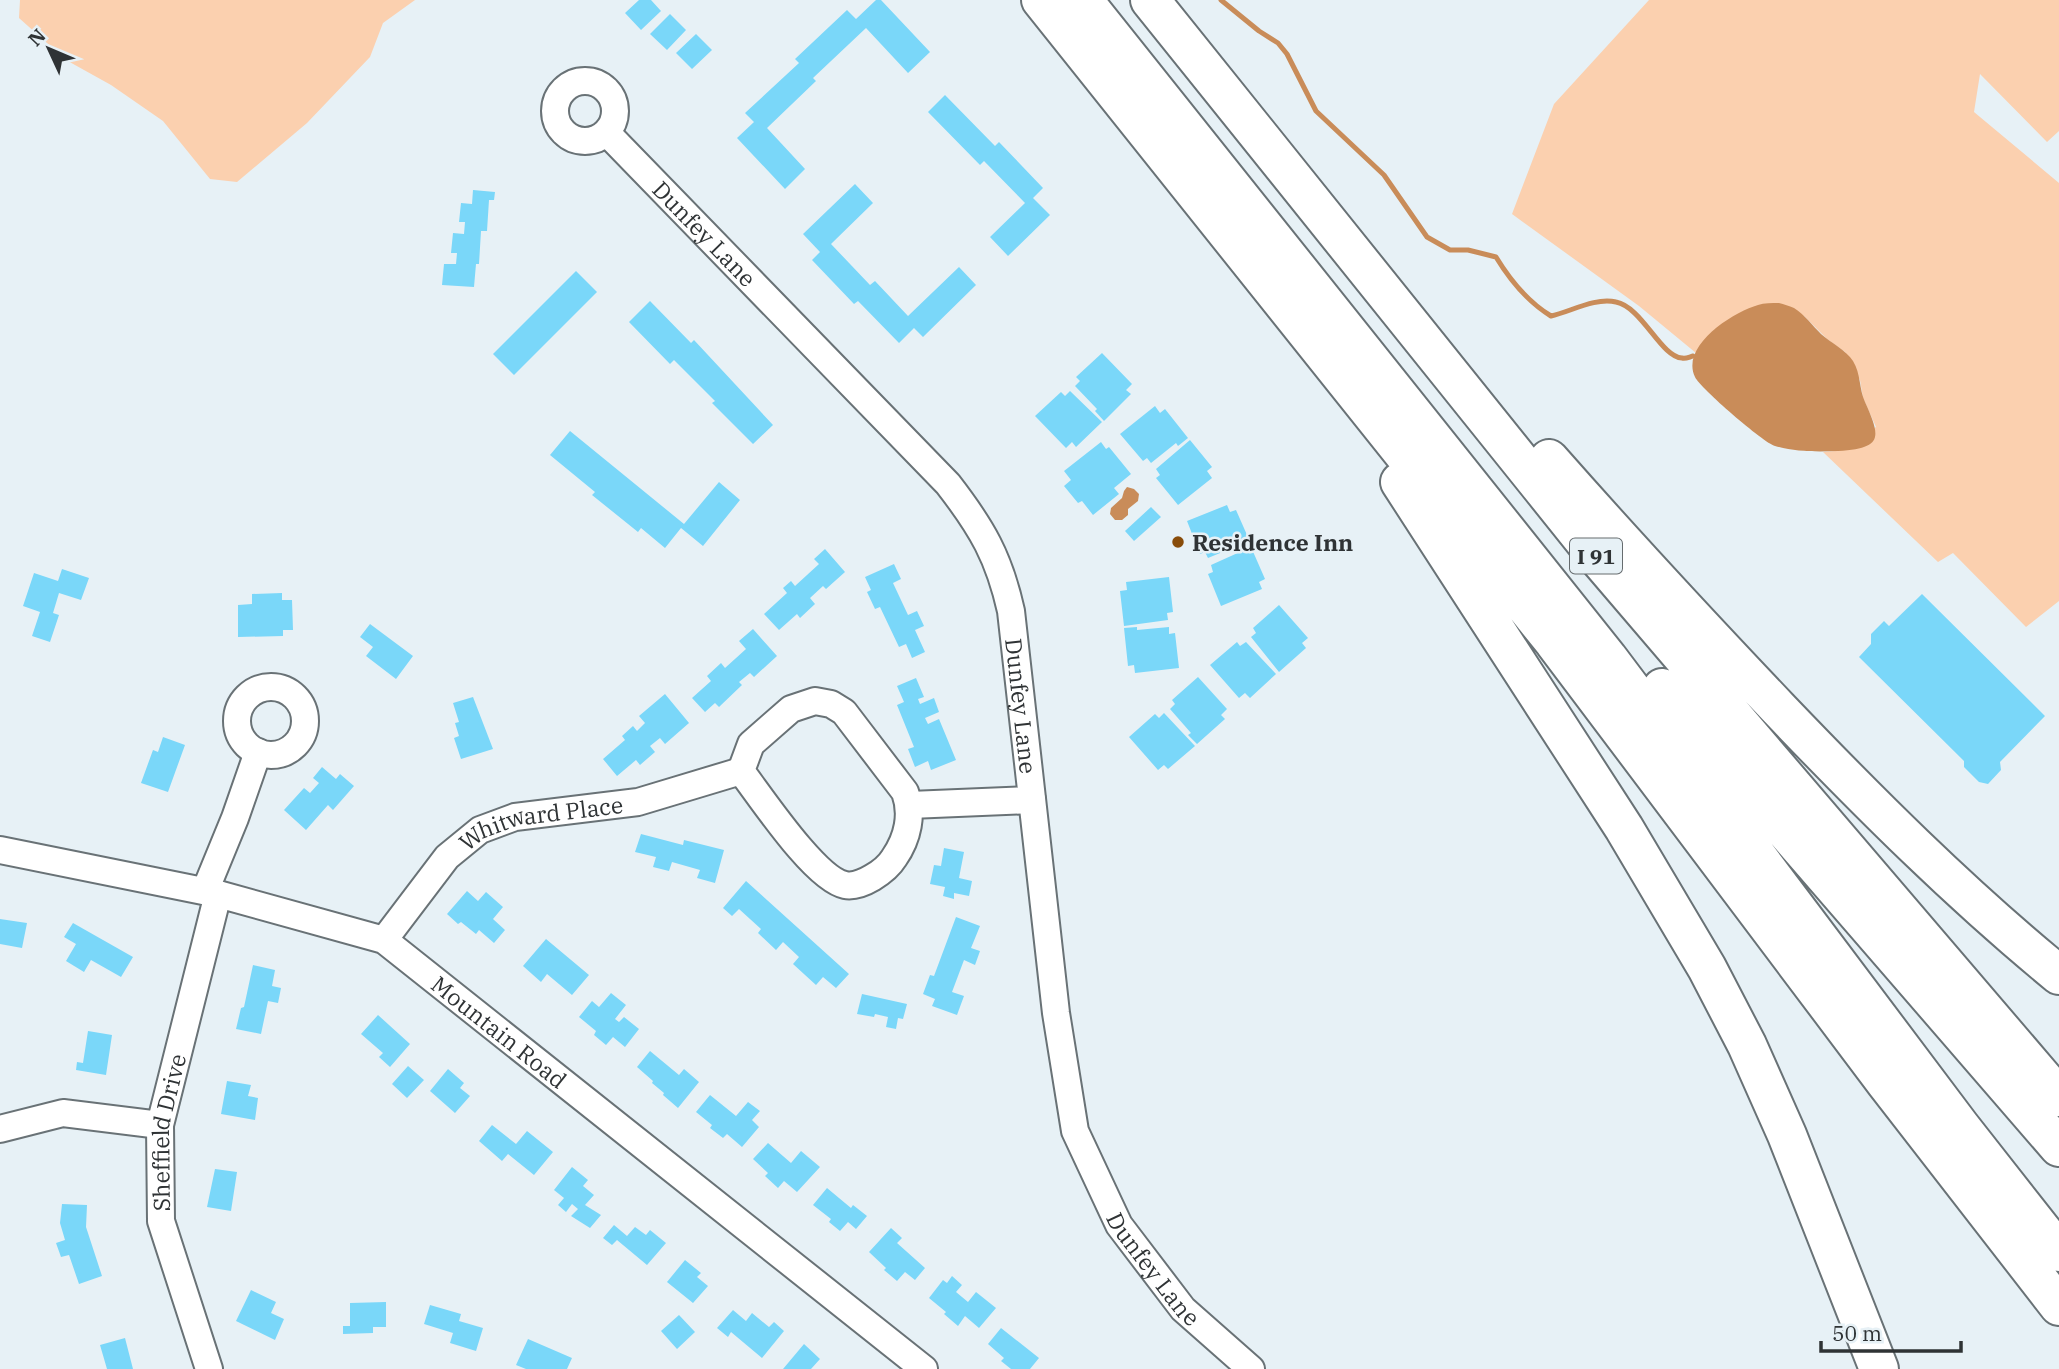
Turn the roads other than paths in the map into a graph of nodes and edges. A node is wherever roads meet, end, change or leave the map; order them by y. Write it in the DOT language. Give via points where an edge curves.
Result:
graph roads {
  1 [pos="1041,0"];
  2 [pos="1083,0"];
  3 [pos="1107,0"];
  4 [pos="1150,0"];
  5 [pos="607,133"];
  6 [pos="1385,293"];
  7 [pos="1367,406"];
  8 [pos="258,752"];
  9 [pos="741,771"];
  10 [pos="1032,800"];
  11 [pos="910,805"];
  12 [pos="0,850"];
  13 [pos="212,893"];
  14 [pos="384,940"];
  15 [pos="2059,975"];
  16 [pos="2059,1097"];
  17 [pos="160,1125"];
  18 [pos="0,1129"];
  19 [pos="2059,1147"];
  20 [pos="2059,1252"];
  21 [pos="2059,1306"];
  22 [pos="209,1369"];
  23 [pos="923,1369"];
  24 [pos="1251,1369"];
  25 [pos="1879,1369"];
  1 -- 7 [label="highway"];
  2 -- 20 [label="highway" via="1600,647"];
  3 -- 19 [label="highway" via="1623,641"];
  4 -- 6 [label="highway, I 91"];
  5 -- 10 [label="street, Dunfey Lane" via="948,484 974,517 999,565 1011,611"];
  6 -- 15 [label="highway" via="1451,345 1632,551 1857,789 1949,879"];
  6 -- 16 [label="highway, I 91" via="1641,611"];
  7 -- 21 [label="highway" via="1554,642"];
  7 -- 25 [label="highway" via="1400,484 1624,828 1730,1010 1800,1166"];
  8 -- 13 [label="street, Sheffield Drive"];
  9 -- 11 [label="street" via="751,744 791,709 815,701 831,704 844,712"];
  9 -- 11 [label="street" via="818,870 845,885 866,883 894,859 909,827"];
  9 -- 14 [label="street, Whitward Place" via="638,802 515,817 480,830 447,857"];
  10 -- 11 [label="street"];
  10 -- 24 [label="street, Dunfey Lane" via="1056,1013 1075,1132 1119,1225 1182,1309"];
  12 -- 13 [label="street, Mountain Road"];
  13 -- 14 [label="street, Mountain Road"];
  13 -- 17 [label="street, Sheffield Drive"];
  14 -- 23 [label="street, Mountain Road"];
  17 -- 18 [label="street" via="63,1113"];
  17 -- 22 [label="street, Sheffield Drive" via="161,1221"];
}
